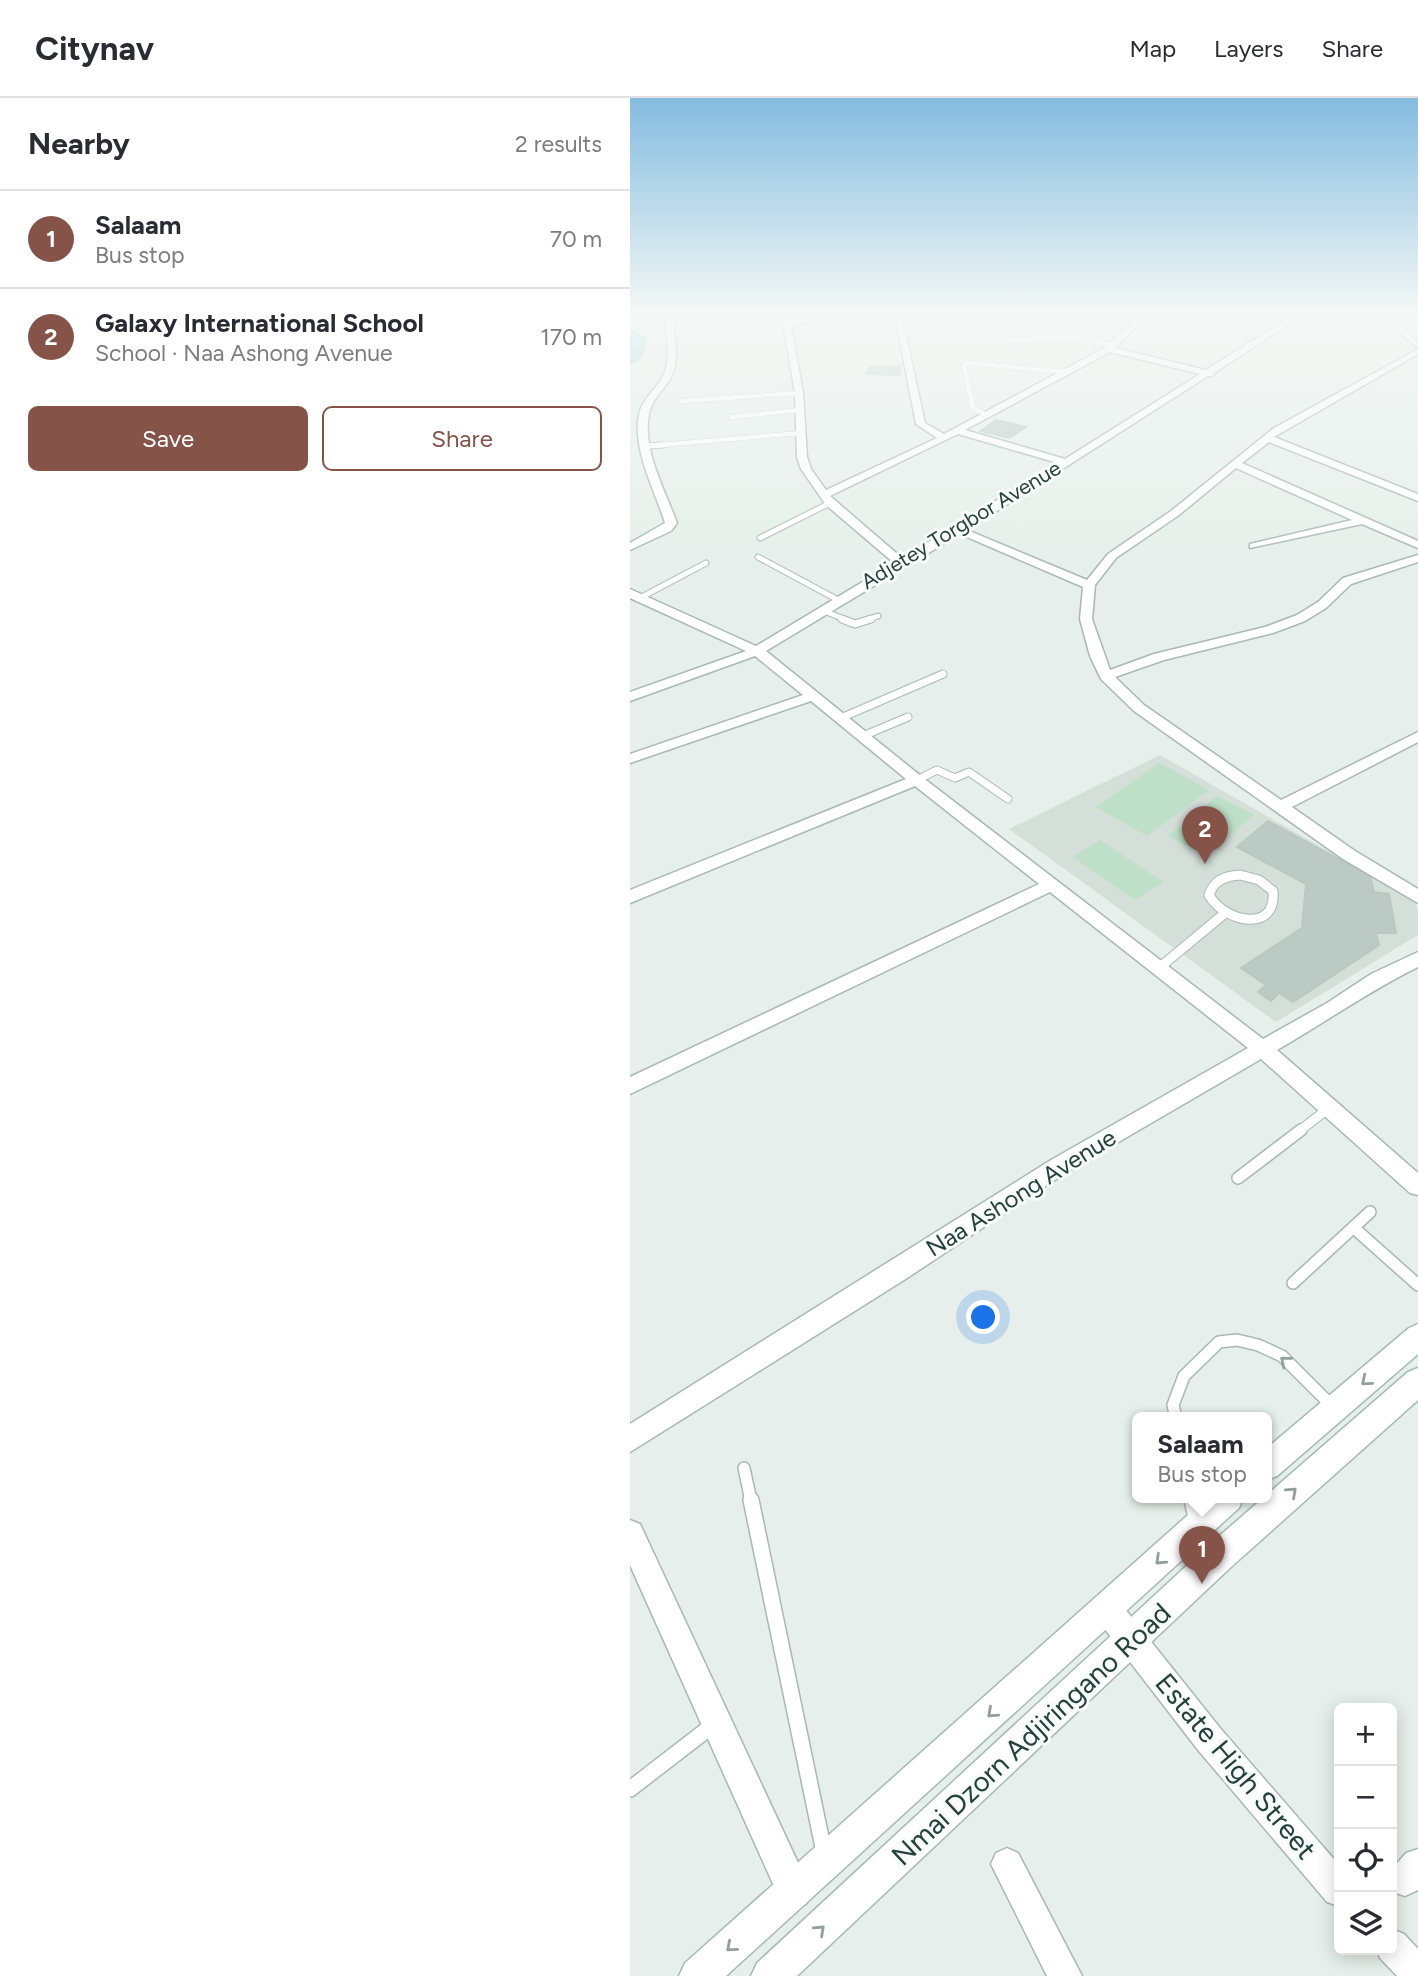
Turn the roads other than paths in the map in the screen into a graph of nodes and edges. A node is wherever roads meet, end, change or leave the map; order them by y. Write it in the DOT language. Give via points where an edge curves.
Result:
graph roads {
  1 [pos="654,398"];
  2 [pos="731,398"];
  3 [pos="799,398"];
  4 [pos="915,398"];
  5 [pos="970,398"];
  6 [pos="1019,398"];
  7 [pos="1171,398"];
  8 [pos="1332,398"];
  9 [pos="682,401"];
  10 [pos="800,410"];
  11 [pos="987,415"];
  12 [pos="731,417"];
  13 [pos="957,431"];
  14 [pos="801,433"];
  15 [pos="944,438"];
  16 [pos="1267,438"];
  17 [pos="648,446"];
  18 [pos="1066,462"];
  19 [pos="1236,464"];
  20 [pos="1418,498"];
  21 [pos="827,499"];
  22 [pos="1361,521"];
  23 [pos="959,530"];
  24 [pos="760,538"];
  25 [pos="1418,545"];
  26 [pos="1254,546"];
  27 [pos="630,547"];
  28 [pos="758,558"];
  29 [pos="1418,558"];
  30 [pos="706,563"];
  31 [pos="901,563"];
  32 [pos="1089,584"];
  33 [pos="633,598"];
  34 [pos="838,600"];
  35 [pos="822,610"];
  36 [pos="878,615"];
  37 [pos="757,651"];
  38 [pos="943,674"];
  39 [pos="1106,676"];
  40 [pos="813,696"];
  41 [pos="630,697"];
  42 [pos="908,717"];
  43 [pos="841,718"];
  44 [pos="863,736"];
  45 [pos="1418,736"];
  46 [pos="630,759"];
  47 [pos="917,780"];
  48 [pos="1008,799"];
  49 [pos="1282,806"];
  50 [pos="1053,884"];
  51 [pos="630,897"];
  52 [pos="1418,897"];
  53 [pos="1224,914"];
  54 [pos="1418,959"];
  55 [pos="1159,968"];
  56 [pos="1261,1048"];
  57 [pos="630,1086"];
  58 [pos="1329,1108"];
  59 [pos="1238,1178"];
  60 [pos="1418,1186"];
  61 [pos="1370,1212"];
  62 [pos="1354,1228"];
  63 [pos="1293,1283"];
  64 [pos="1418,1285"];
  65 [pos="1418,1337"];
  66 [pos="1418,1381"];
  67 [pos="1334,1408"];
  68 [pos="1175,1412"];
  69 [pos="630,1438"];
  70 [pos="1272,1462"];
  71 [pos="744,1468"];
  72 [pos="1218,1503"];
  73 [pos="1195,1512"];
  74 [pos="630,1534"];
  75 [pos="1107,1609"];
  76 [pos="1132,1640"];
  77 [pos="716,1723"];
  78 [pos="630,1789"];
  79 [pos="826,1863"];
  80 [pos="1007,1864"];
  81 [pos="1334,1884"];
  82 [pos="794,1892"];
  83 [pos="1397,1951"];
  84 [pos="1418,1974"];
  85 [pos="698,1976"];
  86 [pos="770,1976"];
  87 [pos="1065,1976"];
  1 -- 17 [label="street" via="644,414"];
  2 -- 9 [label="lane"];
  3 -- 10 [label="street"];
  4 -- 15 [label="street" via="920,424"];
  5 -- 11 [label="lane" via="972,408"];
  6 -- 11 [label="street"];
  7 -- 18 [label="street, Adjetey Torgbor Avenue"];
  8 -- 16 [label="street"];
  10 -- 12 [label="lane"];
  10 -- 14 [label="street"];
  11 -- 13 [label="street"];
  13 -- 15 [label="street"];
  13 -- 18 [label="street"];
  14 -- 17 [label="lane"];
  14 -- 21 [label="street" via="806,469"];
  15 -- 21 [label="street"];
  16 -- 19 [label="street"];
  16 -- 20 [label="street"];
  17 -- 27 [label="street" via="671,523"];
  18 -- 23 [label="street, Adjetey Torgbor Avenue"];
  19 -- 22 [label="street"];
  19 -- 32 [label="street" via="1112,556"];
  21 -- 24 [label="lane"];
  21 -- 31 [label="street"];
  22 -- 25 [label="street"];
  22 -- 26 [label="street"];
  23 -- 31 [label="street, Adjetey Torgbor Avenue"];
  23 -- 32 [label="street"];
  28 -- 34 [label="lane"];
  29 -- 39 [label="street" via="1347,582 1301,618"];
  30 -- 33 [label="lane"];
  31 -- 34 [label="street, Adjetey Torgbor Avenue"];
  32 -- 39 [label="street" via="1086,619"];
  33 -- 37 [label="street"];
  34 -- 35 [label="street, Adjetey Torgbor Avenue"];
  35 -- 36 [label="lane" via="855,624"];
  35 -- 37 [label="street, Adjetey Torgbor Avenue"];
  37 -- 40 [label="street"];
  37 -- 41 [label="street, Adjetey Torgbor Avenue"];
  38 -- 43 [label="lane"];
  39 -- 49 [label="street" via="1139,708"];
  40 -- 43 [label="street"];
  40 -- 46 [label="street"];
  42 -- 44 [label="lane"];
  43 -- 44 [label="street"];
  44 -- 47 [label="street"];
  45 -- 49 [label="street"];
  47 -- 48 [label="lane" via="937,770 955,778 969,772"];
  47 -- 50 [label="street"];
  47 -- 51 [label="street"];
  49 -- 52 [label="street"];
  50 -- 55 [label="street"];
  50 -- 57 [label="street"];
  53 -- 53 [label="lane" via="1245,919 1264,916 1275,905 1273,891 1250,876 1221,878 1209,895"];
  53 -- 55 [label="lane"];
  54 -- 56 [label="street, Naa Ashong Avenue"];
  55 -- 56 [label="street"];
  56 -- 58 [label="street"];
  56 -- 69 [label="street, Naa Ashong Avenue" via="1059,1166"];
  58 -- 59 [label="lane"];
  58 -- 60 [label="street"];
  61 -- 62 [label="lane"];
  62 -- 63 [label="lane"];
  62 -- 64 [label="lane"];
  65 -- 67 [label="main road, one-way"];
  76 -- 66 [label="main road, Nmai Dzorn Adjiringano Road, one-way"];
  67 -- 68 [label="lane, one-way" via="1282,1356 1237,1340 1219,1342 1184,1376"];
  67 -- 70 [label="main road"];
  71 -- 79 [label="lane"];
  72 -- 73 [label="main road, Nmai Dzorn Adjiringano Road"];
  73 -- 75 [label="main road, Nmai Dzorn Adjiringano Road, one-way"];
  74 -- 77 [label="street"];
  75 -- 76 [label="street, Estate High Street"];
  75 -- 79 [label="main road, Nmai Dzorn Adjiringano Road, one-way"];
  76 -- 81 [label="street, Estate High Street" via="1209,1739"];
  86 -- 76 [label="main road, Nmai Dzorn Adjiringano Road, one-way"];
  77 -- 78 [label="lane"];
  77 -- 82 [label="street"];
  79 -- 82 [label="main road, Nmai Dzorn Adjiringano Road"];
  80 -- 87 [label="street"];
  82 -- 85 [label="main road, Nmai Dzorn Adjiringano Road, one-way"];
  83 -- 84 [label="street"];
}
